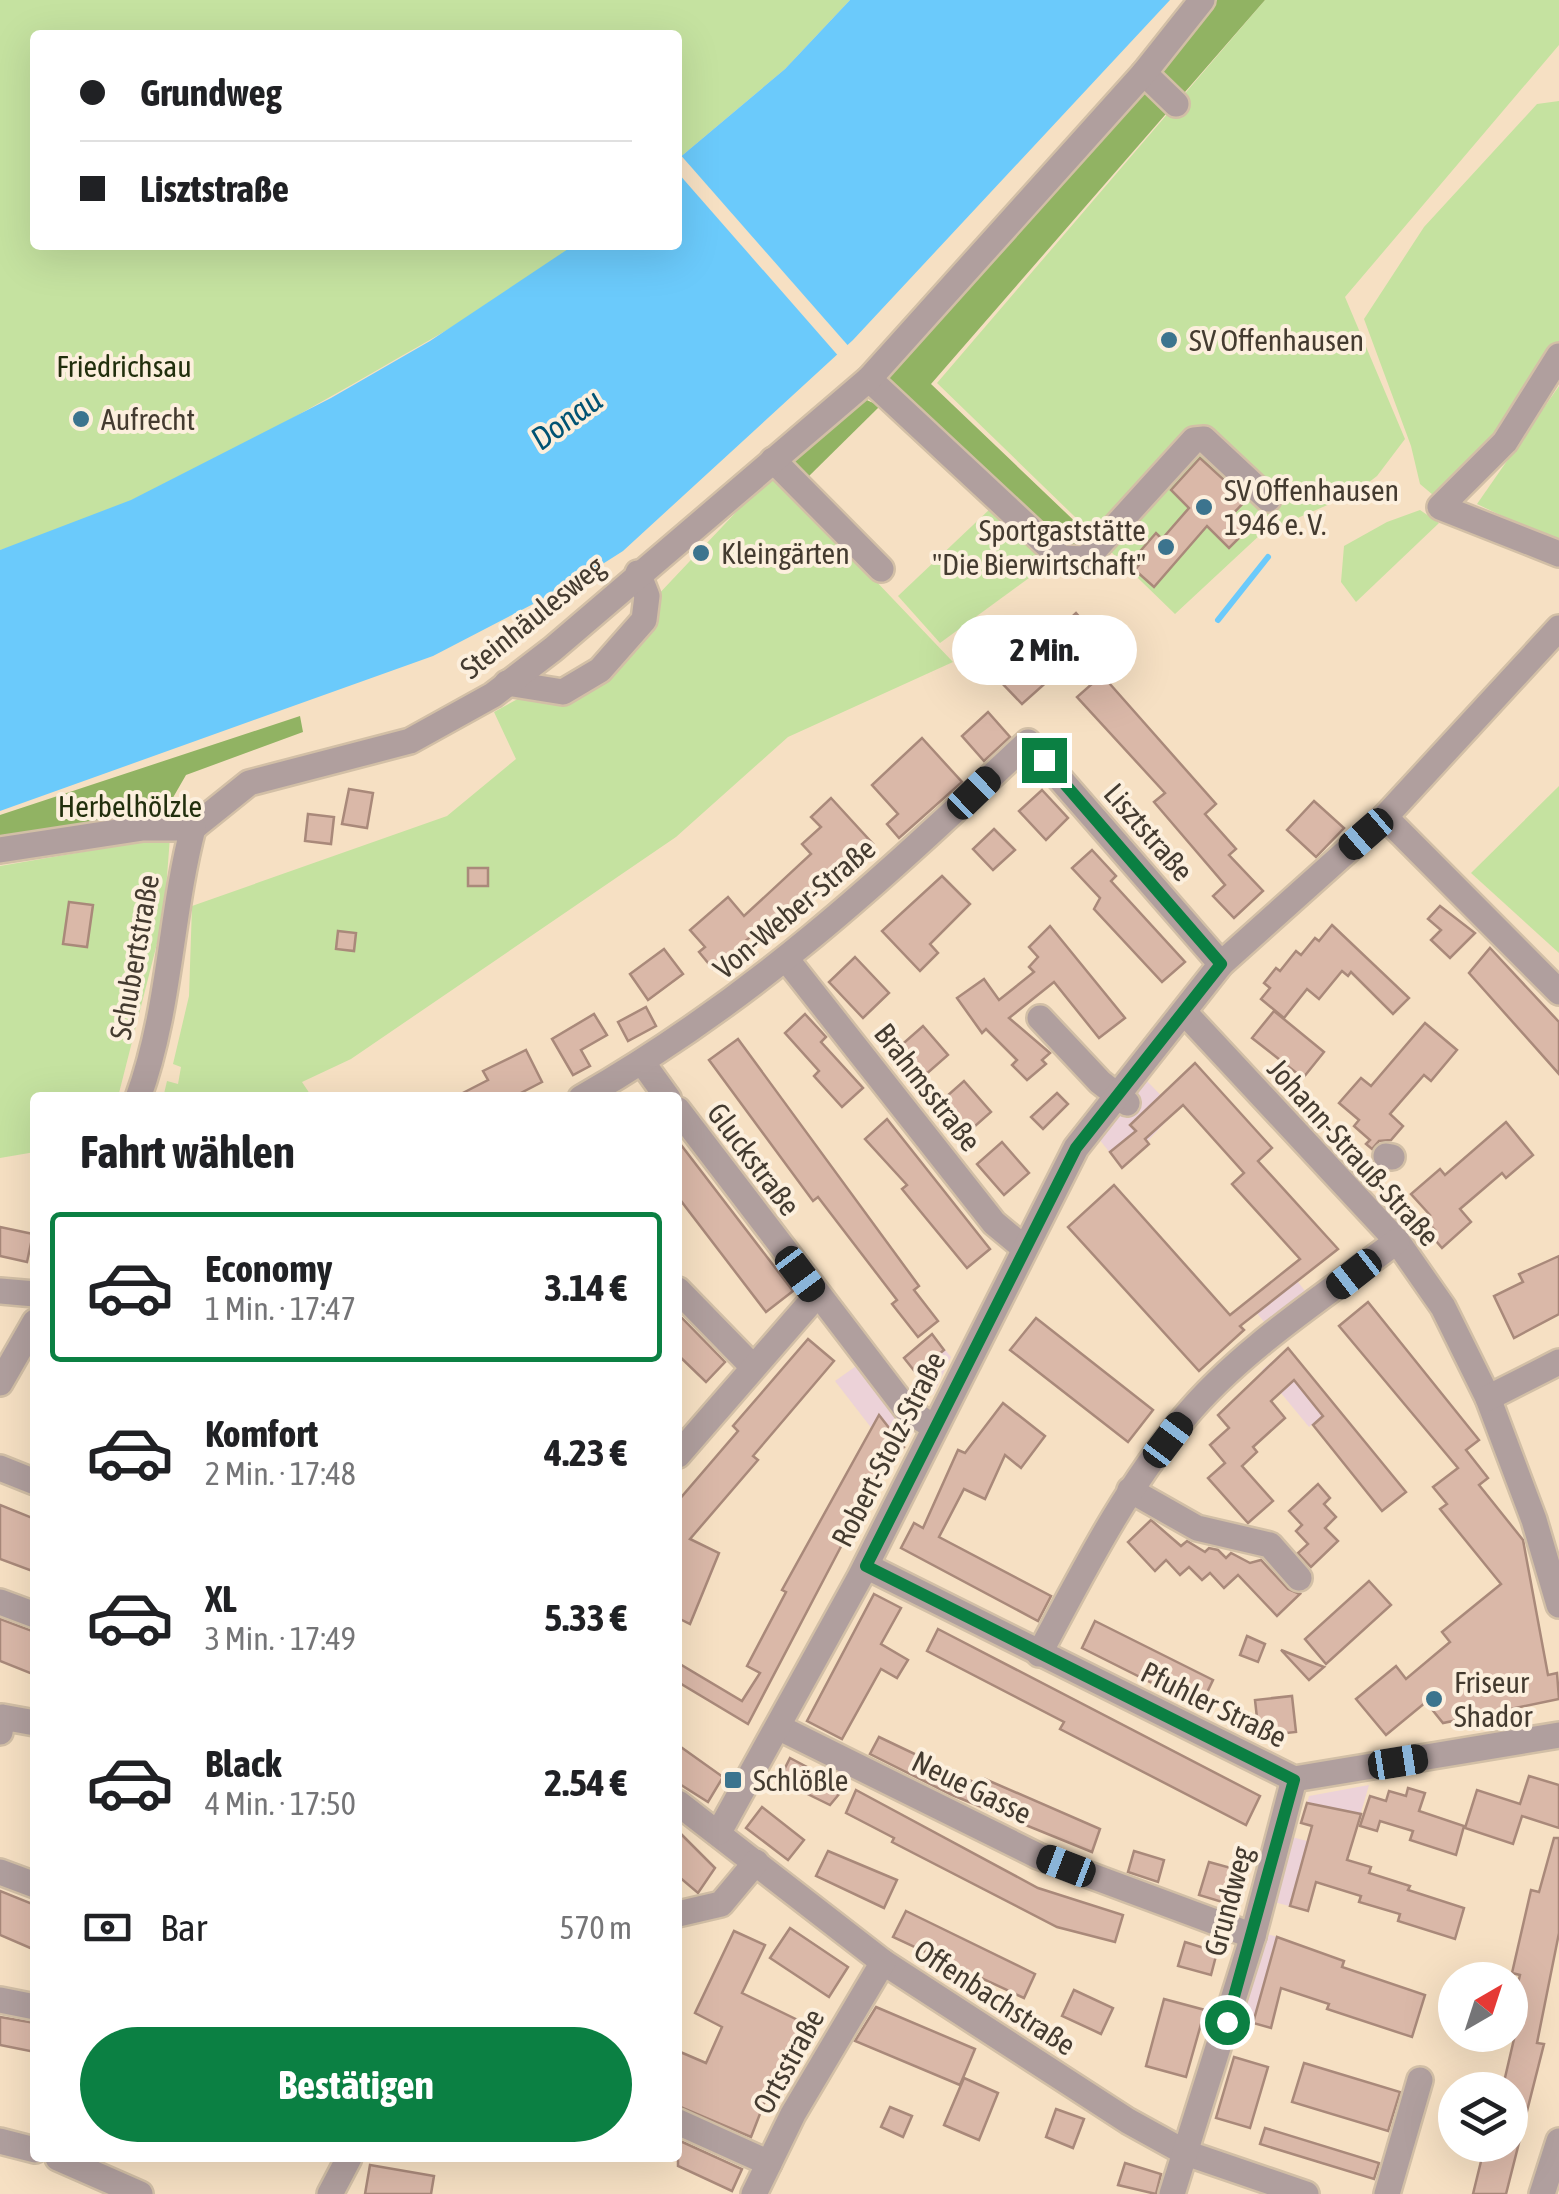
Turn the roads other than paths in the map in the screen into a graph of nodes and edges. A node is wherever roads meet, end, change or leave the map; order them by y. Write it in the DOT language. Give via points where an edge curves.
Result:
graph roads {
  1 [pos="1202,0"];
  2 [pos="1144,72"];
  3 [pos="1176,104"];
  4 [pos="1559,356"];
  5 [pos="869,379"];
  6 [pos="773,460"];
  7 [pos="1268,498"];
  8 [pos="1559,554"];
  9 [pos="881,568"];
  10 [pos="638,573"];
  11 [pos="1559,628"];
  12 [pos="507,683"];
  13 [pos="1028,742"];
  14 [pos="1385,817"];
  15 [pos="193,828"];
  16 [pos="0,850"];
  17 [pos="788,960"];
  18 [pos="1221,964"];
  19 [pos="1559,992"];
  20 [pos="1184,1012"];
  21 [pos="1040,1018"];
  22 [pos="642,1062"];
  23 [pos="140,1092"];
  24 [pos="590,1092"];
  25 [pos="664,1092"];
  26 [pos="1121,1099"];
  27 [pos="682,1115"];
  28 [pos="1396,1241"];
  29 [pos="1023,1247"];
  30 [pos="0,1291"];
  31 [pos="30,1294"];
  32 [pos="682,1294"];
  33 [pos="816,1296"];
  34 [pos="30,1331"];
  35 [pos="1559,1362"];
  36 [pos="753,1367"];
  37 [pos="0,1383"];
  38 [pos="1488,1398"];
  39 [pos="687,1421"];
  40 [pos="934,1428"];
  41 [pos="0,1468"];
  42 [pos="30,1480"];
  43 [pos="1130,1490"];
  44 [pos="866,1566"];
  45 [pos="1299,1578"];
  46 [pos="0,1602"];
  47 [pos="1559,1605"];
  48 [pos="30,1614"];
  49 [pos="1039,1654"];
  50 [pos="30,1721"];
  51 [pos="780,1728"];
  52 [pos="0,1732"];
  53 [pos="1559,1735"];
  54 [pos="1294,1780"];
  55 [pos="682,1806"];
  56 [pos="719,1832"];
  57 [pos="756,1862"];
  58 [pos="5,1869"];
  59 [pos="30,1882"];
  60 [pos="682,1913"];
  61 [pos="1253,1936"];
  62 [pos="883,1962"];
  63 [pos="0,2000"];
  64 [pos="30,2006"];
  65 [pos="1420,2080"];
  66 [pos="682,2124"];
  67 [pos="0,2141"];
  68 [pos="1559,2141"];
  69 [pos="30,2149"];
  70 [pos="1186,2153"];
  71 [pos="67,2162"];
  72 [pos="347,2162"];
  73 [pos="769,2162"];
  74 [pos="140,2194"];
  75 [pos="330,2194"];
  76 [pos="754,2194"];
  77 [pos="1172,2194"];
  78 [pos="1306,2194"];
  79 [pos="1387,2194"];
  80 [pos="1542,2194"];
  1 -- 2 [label="street, Steinhäulesweg"];
  2 -- 3 [label="street"];
  2 -- 5 [label="street, Steinhäulesweg"];
  4 -- 8 [label="street" via="1505,442 1440,508"];
  5 -- 6 [label="street, Steinhäulesweg"];
  5 -- 7 [label="street" via="1061,558 1086,559 1194,440 1204,439"];
  6 -- 9 [label="street"];
  6 -- 10 [label="street, Steinhäulesweg"];
  10 -- 12 [label="street, Steinhäulesweg"];
  10 -- 12 [label="street" via="647,596 644,620 600,670 563,692"];
  11 -- 14 [label="street, Robert-Stolz-Straße"];
  12 -- 15 [label="street, Steinhäulesweg" via="410,741 250,783"];
  13 -- 17 [label="street, Von-Weber-Straße"];
  13 -- 18 [label="street, Lisztstraße"];
  14 -- 18 [label="street, Robert-Stolz-Straße"];
  14 -- 19 [label="street"];
  15 -- 16 [label="street" via="143,828"];
  15 -- 23 [label="street, Schubertstraße"];
  17 -- 22 [label="street, Von-Weber-Straße"];
  17 -- 29 [label="street, Brahmsstraße" via="994,1222"];
  18 -- 20 [label="street, Robert-Stolz-Straße"];
  20 -- 26 [label="street, Robert-Stolz-Straße"];
  20 -- 28 [label="street, Johann-Strauß-Straße"];
  21 -- 26 [label="street"];
  22 -- 24 [label="street, Von-Weber-Straße"];
  22 -- 25 [label="street, Gluckstraße"];
  26 -- 29 [label="street, Robert-Stolz-Straße" via="1076,1148"];
  27 -- 33 [label="street, Gluckstraße"];
  28 -- 38 [label="street, Johann-Strauß-Straße" via="1482,1364"];
  28 -- 43 [label="street" via="1235,1369 1186,1416"];
  29 -- 40 [label="street, Robert-Stolz-Straße"];
  30 -- 31 [label="street"];
  32 -- 36 [label="street"];
  33 -- 36 [label="street"];
  33 -- 40 [label="street, Gluckstraße" via="907,1410"];
  34 -- 37 [label="street"];
  35 -- 38 [label="street"];
  36 -- 39 [label="street"];
  38 -- 47 [label="street, Johann-Strauß-Straße"];
  40 -- 44 [label="street, Robert-Stolz-Straße"];
  41 -- 42 [label="street"];
  43 -- 45 [label="street" via="1197,1528 1270,1545"];
  43 -- 49 [label="street"];
  44 -- 49 [label="street, Pfuhler Straße"];
  44 -- 51 [label="street, Robert-Stolz-Straße"];
  46 -- 48 [label="street"];
  49 -- 54 [label="street, Pfuhler Straße"];
  50 -- 52 [label="street" via="2,1717"];
  51 -- 56 [label="street, Robert-Stolz-Straße"];
  51 -- 61 [label="street, Neue Gasse" via="1038,1856"];
  53 -- 54 [label="street, Pfuhler Straße"];
  54 -- 61 [label="street, Grundweg"];
  55 -- 56 [label="street, Offenbachstraße"];
  56 -- 57 [label="street, Offenbachstraße"];
  57 -- 60 [label="street" via="721,1904"];
  57 -- 62 [label="street, Offenbachstraße"];
  58 -- 59 [label="street"];
  61 -- 70 [label="street, Grundweg"];
  62 -- 70 [label="street, Offenbachstraße"];
  62 -- 73 [label="street, Ortsstraße"];
  63 -- 64 [label="street"];
  65 -- 79 [label="street"];
  66 -- 73 [label="street"];
  67 -- 69 [label="street"];
  68 -- 80 [label="street"];
  70 -- 77 [label="street, Grundweg"];
  70 -- 78 [label="street, Offenbachstraße"];
  71 -- 74 [label="street"];
  72 -- 75 [label="street"];
  73 -- 76 [label="street, Ortsstraße"];
}
